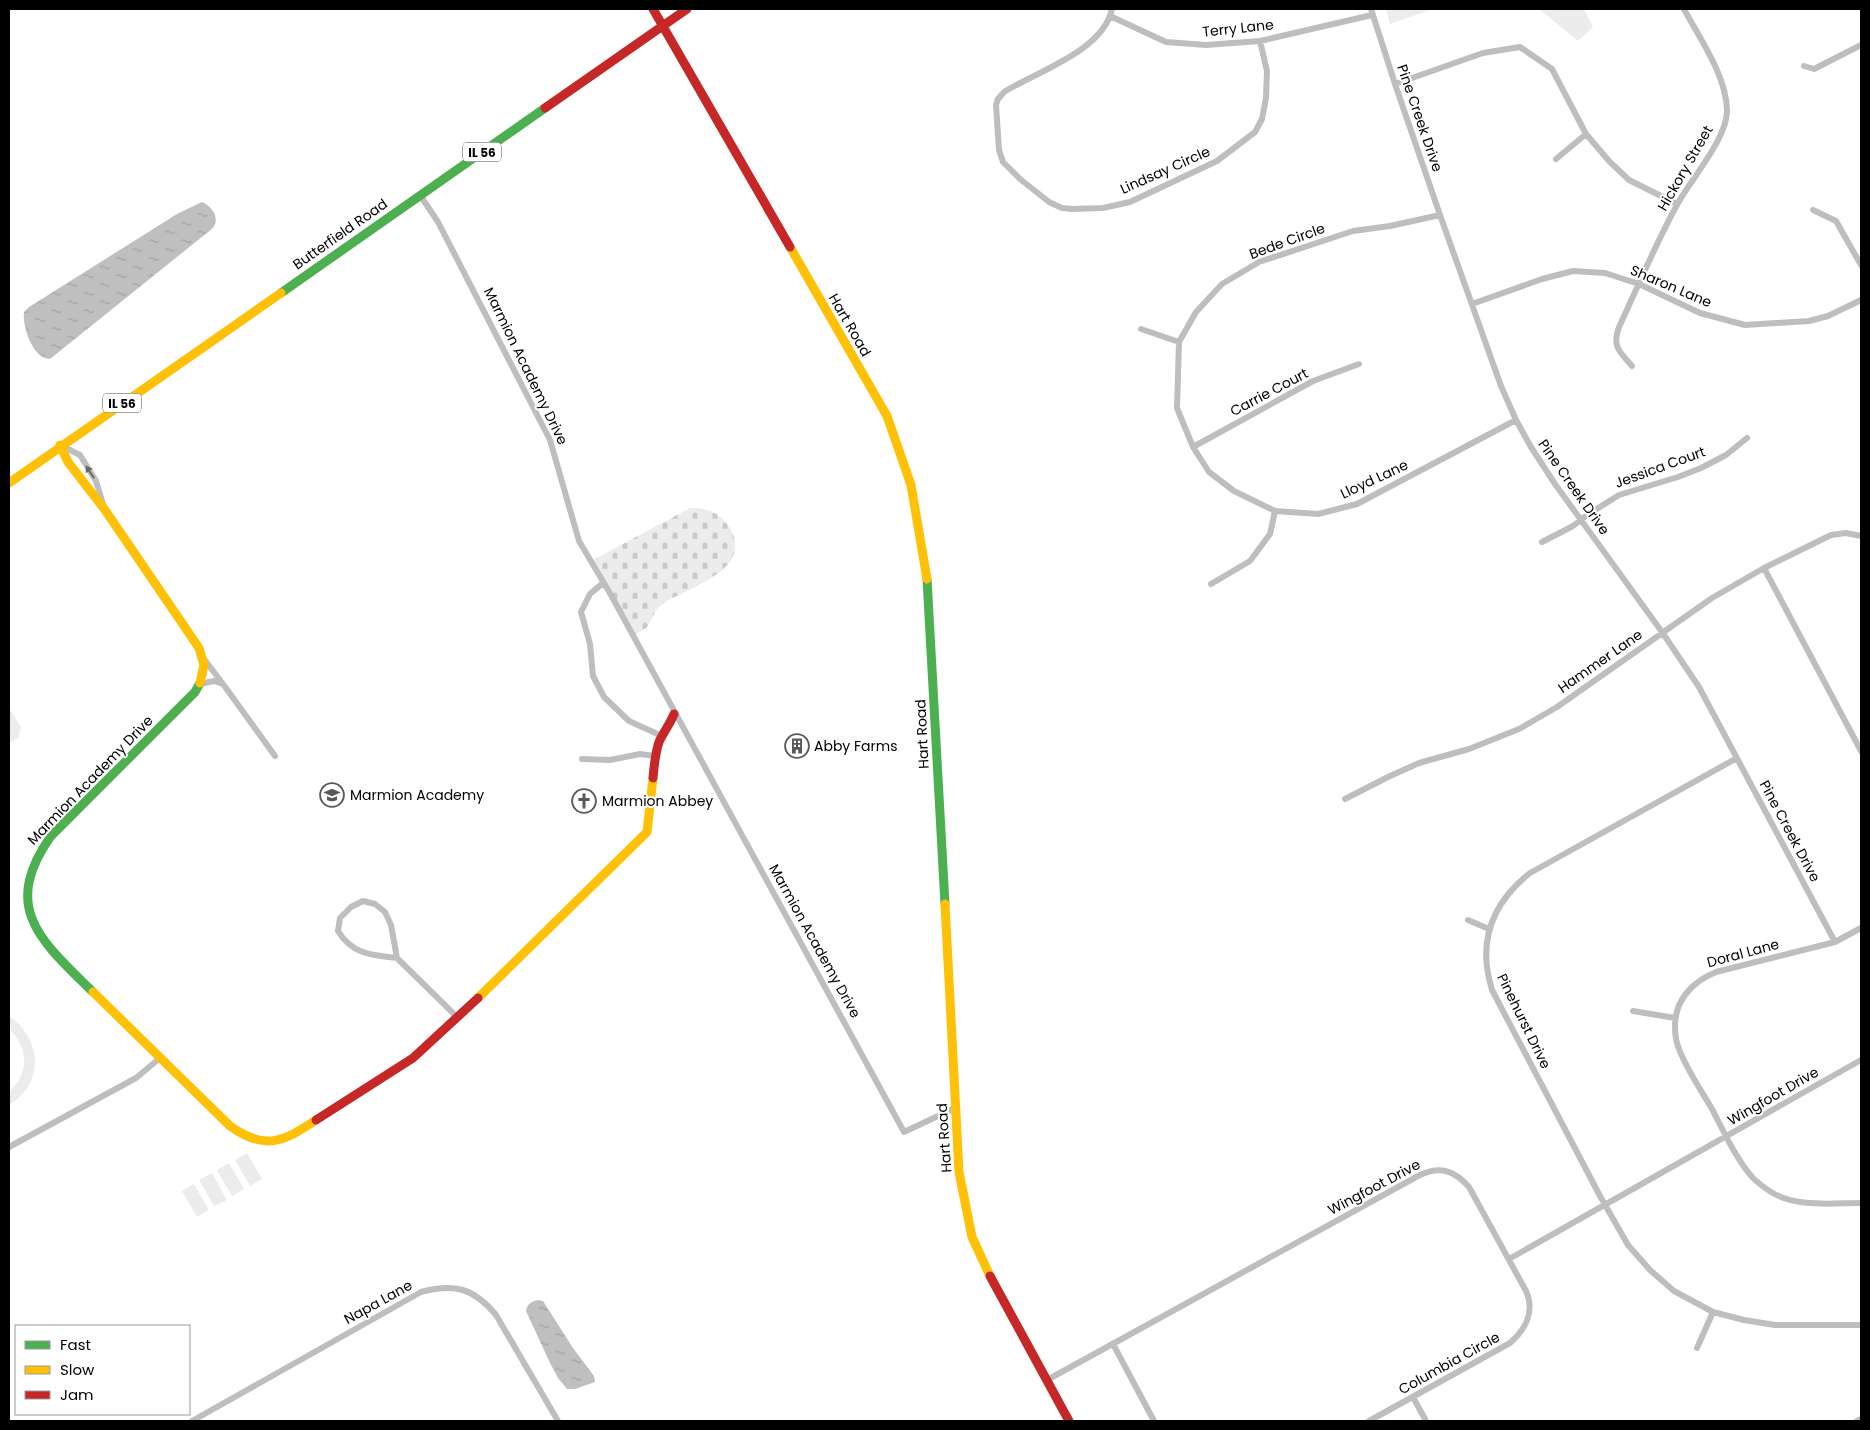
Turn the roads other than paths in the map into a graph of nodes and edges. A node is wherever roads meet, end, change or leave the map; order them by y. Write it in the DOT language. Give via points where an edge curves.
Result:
graph roads {
  1 [pos="653,9"];
  2 [pos="687,9"];
  3 [pos="1112,9"];
  4 [pos="1684,9"];
  5 [pos="1371,12"];
  6 [pos="1110,16"];
  7 [pos="663,26"];
  8 [pos="1260,41"];
  9 [pos="1861,45"];
  10 [pos="1804,66"];
  11 [pos="1395,84"];
  12 [pos="1586,134"];
  13 [pos="1556,159"];
  14 [pos="420,195"];
  15 [pos="1677,204"];
  16 [pos="1813,210"];
  17 [pos="1440,215"];
  18 [pos="1861,266"];
  19 [pos="1639,284"];
  20 [pos="1861,300"];
  21 [pos="1472,304"];
  22 [pos="1141,329"];
  23 [pos="1179,342"];
  24 [pos="1359,364"];
  25 [pos="1632,366"];
  26 [pos="1516,420"];
  27 [pos="1748,438"];
  28 [pos="60,445"];
  29 [pos="1193,447"];
  30 [pos="9,483"];
  31 [pos="105,510"];
  32 [pos="1275,511"];
  33 [pos="1581,519"];
  34 [pos="1861,536"];
  35 [pos="1542,542"];
  36 [pos="1764,568"];
  37 [pos="603,583"];
  38 [pos="1211,584"];
  39 [pos="1662,632"];
  40 [pos="204,659"];
  41 [pos="200,684"];
  42 [pos="223,684"];
  43 [pos="674,714"];
  44 [pos="662,736"];
  45 [pos="1861,751"];
  46 [pos="275,756"];
  47 [pos="655,756"];
  48 [pos="1737,758"];
  49 [pos="582,759"];
  50 [pos="1345,800"];
  51 [pos="1468,920"];
  52 [pos="1489,928"];
  53 [pos="1861,928"];
  54 [pos="1835,942"];
  55 [pos="397,958"];
  56 [pos="1633,1011"];
  57 [pos="458,1018"];
  58 [pos="1675,1018"];
  59 [pos="160,1058"];
  60 [pos="1861,1060"];
  61 [pos="955,1108"];
  62 [pos="1727,1136"];
  63 [pos="9,1148"];
  64 [pos="1861,1203"];
  65 [pos="1606,1206"];
  66 [pos="1509,1259"];
  67 [pos="1713,1312"];
  68 [pos="1861,1325"];
  69 [pos="1112,1344"];
  70 [pos="1697,1348"];
  71 [pos="1047,1380"];
  72 [pos="1413,1397"];
  73 [pos="1861,1419"];
  74 [pos="192,1421"];
  75 [pos="558,1421"];
  76 [pos="1069,1421"];
  77 [pos="1154,1421"];
  78 [pos="1368,1421"];
  79 [pos="1426,1421"];
  80 [pos="1857,1421"];
  1 -- 7 [label="street, Hart Road"];
  2 -- 7 [label="street, Butterfield Road / IL 56"];
  3 -- 6 [label="street, Lindsay Circle"];
  4 -- 15 [label="street, Hickory Street" via="1718,74 1725,92 1727,111 1724,129"];
  5 -- 8 [label="street, Terry Lane"];
  5 -- 11 [label="street, Pine Creek Drive"];
  6 -- 8 [label="street, Terry Lane" via="1166,42 1206,45"];
  6 -- 8 [label="street, Lindsay Circle" via="1084,49 1009,89 996,105 999,150 1003,162 1020,179 1062,208 1102,208 1130,202 1217,161 1246,140 1262,119 1266,98 1267,71"];
  7 -- 14 [label="street, Butterfield Road / IL 56"];
  7 -- 61 [label="street, Hart Road" via="887,416 911,485 929,589"];
  9 -- 10 [label="street" via="1814,69"];
  11 -- 12 [label="street" via="1483,53 1520,47 1552,69"];
  11 -- 17 [label="street, Pine Creek Drive"];
  12 -- 13 [label="street"];
  12 -- 15 [label="street" via="1629,180"];
  14 -- 28 [label="street, Butterfield Road / IL 56"];
  14 -- 37 [label="street, Marmion Academy Drive" via="438,222 550,440 579,541"];
  15 -- 19 [label="street, Hickory Street"];
  16 -- 18 [label="street" via="1836,221"];
  17 -- 21 [label="street, Pine Creek Drive"];
  17 -- 23 [label="street, Bede Circle" via="1353,232 1260,262 1222,284 1196,312"];
  19 -- 20 [label="street, Sharon Lane" via="1700,313 1745,325 1828,316"];
  19 -- 21 [label="street, Sharon Lane" via="1605,273 1573,271"];
  19 -- 25 [label="street, Hickory Street" via="1615,337 1616,348"];
  21 -- 26 [label="street, Pine Creek Drive"];
  22 -- 23 [label="street"];
  23 -- 29 [label="street, Bede Circle" via="1177,408"];
  24 -- 29 [label="street, Carrie Court" via="1313,381"];
  26 -- 32 [label="street, Lloyd Lane" via="1357,504 1318,514"];
  26 -- 33 [label="street, Pine Creek Drive" via="1530,447"];
  27 -- 33 [label="street, Jessica Court" via="1701,468 1619,495"];
  28 -- 30 [label="street, Butterfield Road / IL 56"];
  28 -- 31 [label="street" via="68,462"];
  31 -- 28 [label="street, one-way" via="96,480 80,455"];
  29 -- 32 [label="street, Bede Circle" via="1209,472 1234,492"];
  31 -- 40 [label="street"];
  32 -- 38 [label="street" via="1270,534 1250,561"];
  33 -- 35 [label="street, Jessica Court"];
  33 -- 39 [label="street, Pine Creek Drive"];
  34 -- 36 [label="street, Hammer Lane" via="1831,534"];
  36 -- 39 [label="street, Hammer Lane"];
  36 -- 45 [label="street"];
  37 -- 43 [label="street, Marmion Academy Drive"];
  37 -- 44 [label="street" via="590,594 581,612 590,644 593,676 604,697 629,721"];
  39 -- 48 [label="street, Pine Creek Drive" via="1699,687"];
  39 -- 50 [label="street, Hammer Lane" via="1556,707 1519,729 1469,749 1419,763"];
  40 -- 41 [label="street" via="204,675"];
  40 -- 42 [label="street"];
  41 -- 42 [label="street" via="214,681"];
  41 -- 59 [label="street, Marmion Academy Drive" via="42,845 30,867 24,891 28,919 42,942"];
  42 -- 46 [label="street"];
  43 -- 44 [label="street, Marmion Academy Drive"];
  43 -- 61 [label="street, Marmion Academy Drive" via="904,1132"];
  44 -- 47 [label="street, Marmion Academy Drive"];
  47 -- 49 [label="street" via="640,754 610,760"];
  47 -- 57 [label="street, Marmion Academy Drive" via="647,832"];
  48 -- 52 [label="street, Pinehurst Drive" via="1530,874 1504,898"];
  48 -- 54 [label="street, Pine Creek Drive"];
  51 -- 52 [label="street"];
  52 -- 65 [label="street, Pinehurst Drive" via="1486,959 1492,990"];
  53 -- 54 [label="street, Doral Lane"];
  54 -- 58 [label="street, Doral Lane" via="1705,977 1685,994"];
  55 -- 55 [label="street" via="391,925 385,912 375,904 362,901 340,918 338,931 356,950"];
  55 -- 57 [label="street"];
  56 -- 58 [label="street"];
  57 -- 59 [label="street, Marmion Academy Drive" via="407,1062 301,1131 274,1141 250,1138 230,1126"];
  58 -- 62 [label="street, Doral Lane" via="1678,1048"];
  59 -- 63 [label="street" via="136,1078"];
  60 -- 62 [label="street, Wingfoot Drive"];
  61 -- 71 [label="street, Hart Road" via="959,1172 972,1237"];
  62 -- 64 [label="street, Doral Lane" via="1753,1178 1777,1195 1812,1203"];
  62 -- 65 [label="street, Wingfoot Drive"];
  65 -- 66 [label="street, Wingfoot Drive"];
  65 -- 67 [label="street, Pinehurst Drive" via="1628,1245 1650,1270 1674,1291"];
  66 -- 69 [label="street, Wingfoot Drive" via="1469,1187 1454,1174 1432,1170"];
  66 -- 72 [label="street, Columbia Circle" via="1530,1299 1530,1312 1523,1330 1510,1342"];
  67 -- 68 [label="street, Pinehurst Drive" via="1775,1325"];
  67 -- 70 [label="street"];
  69 -- 71 [label="street, Wingfoot Drive"];
  69 -- 77 [label="street"];
  71 -- 76 [label="street, Hart Road"];
  72 -- 78 [label="street, Columbia Circle"];
  72 -- 79 [label="street"];
  73 -- 80 [label="street"];
  74 -- 75 [label="street, Napa Lane" via="421,1292 439,1287 457,1288 486,1302"];
}
